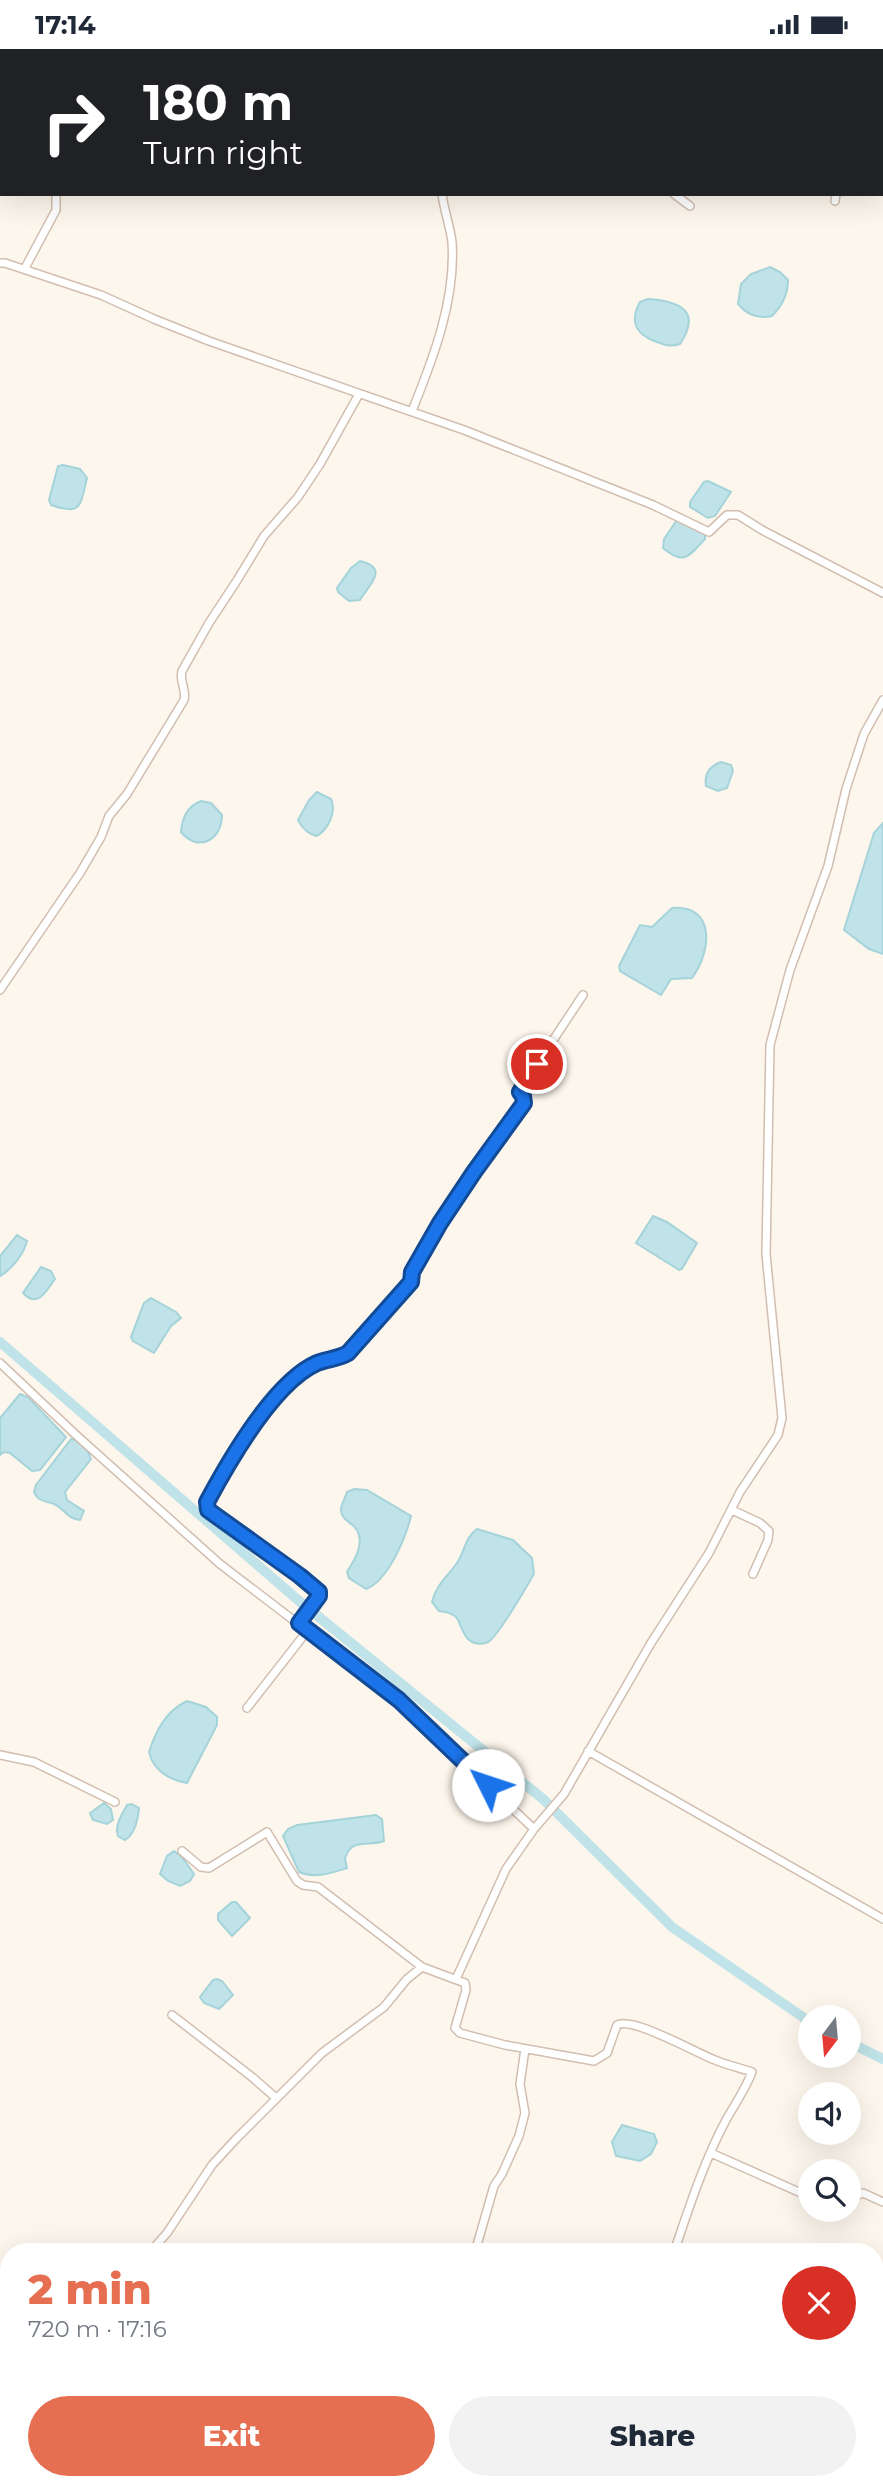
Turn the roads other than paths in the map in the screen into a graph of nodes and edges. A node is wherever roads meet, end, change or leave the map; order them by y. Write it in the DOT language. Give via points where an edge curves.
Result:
graph roads {
  1 [pos="57,196"];
  2 [pos="442,196"];
  3 [pos="677,196"];
  4 [pos="690,206"];
  5 [pos="0,263"];
  6 [pos="25,268"];
  7 [pos="359,394"];
  8 [pos="412,411"];
  9 [pos="883,593"];
  10 [pos="883,700"];
  11 [pos="0,990"];
  12 [pos="583,995"];
  13 [pos="0,1363"];
  14 [pos="732,1510"];
  15 [pos="753,1574"];
  16 [pos="299,1623"];
  17 [pos="308,1630"];
  18 [pos="247,1708"];
  19 [pos="588,1751"];
  20 [pos="0,1755"];
  21 [pos="115,1802"];
  22 [pos="536,1827"];
  23 [pos="182,1851"];
  24 [pos="883,1919"];
  25 [pos="422,1967"];
  26 [pos="456,1979"];
  27 [pos="172,2015"];
  28 [pos="525,2049"];
  29 [pos="275,2098"];
  30 [pos="711,2154"];
  31 [pos="798,2192"];
  32 [pos="861,2194"];
  33 [pos="883,2202"];
  34 [pos="158,2243"];
  35 [pos="478,2243"];
  36 [pos="677,2243"];
  1 -- 6 [label="street" via="56,210"];
  2 -- 8 [label="street" via="452,241 450,288 430,365"];
  3 -- 4 [label="street"];
  5 -- 6 [label="street"];
  6 -- 7 [label="street"];
  7 -- 8 [label="street"];
  7 -- 11 [label="street" via="320,464 264,535 209,623 182,671 184,700 109,816 80,873"];
  8 -- 9 [label="street" via="653,505 709,532 727,515 738,515"];
  10 -- 14 [label="street" via="864,734 846,789 828,866 790,970 771,1045 766,1254 782,1418 778,1436"];
  12 -- 16 [label="street" via="522,1087 524,1103 440,1223 412,1272 411,1282 348,1353 317,1363 282,1390 207,1502 208,1510 319,1592"];
  13 -- 16 [label="street" via="220,1564"];
  14 -- 15 [label="street" via="769,1531"];
  14 -- 19 [label="street"];
  16 -- 17 [label="street"];
  17 -- 18 [label="street"];
  17 -- 22 [label="street" via="399,1700"];
  19 -- 22 [label="street" via="564,1794"];
  19 -- 24 [label="street"];
  20 -- 21 [label="street" via="34,1762"];
  22 -- 26 [label="street" via="506,1869"];
  23 -- 25 [label="street" via="209,1868 267,1832 297,1881 318,1887"];
  25 -- 26 [label="street"];
  25 -- 29 [label="street" via="384,2007 322,2053"];
  26 -- 28 [label="street" via="467,1986 454,2028"];
  27 -- 29 [label="street"];
  28 -- 30 [label="street" via="594,2061 607,2053 617,2025 624,2023 752,2073"];
  28 -- 35 [label="street" via="520,2084 525,2113 494,2186"];
  29 -- 34 [label="street" via="212,2165"];
  30 -- 31 [label="street"];
  30 -- 36 [label="street"];
  32 -- 33 [label="street"];
}
